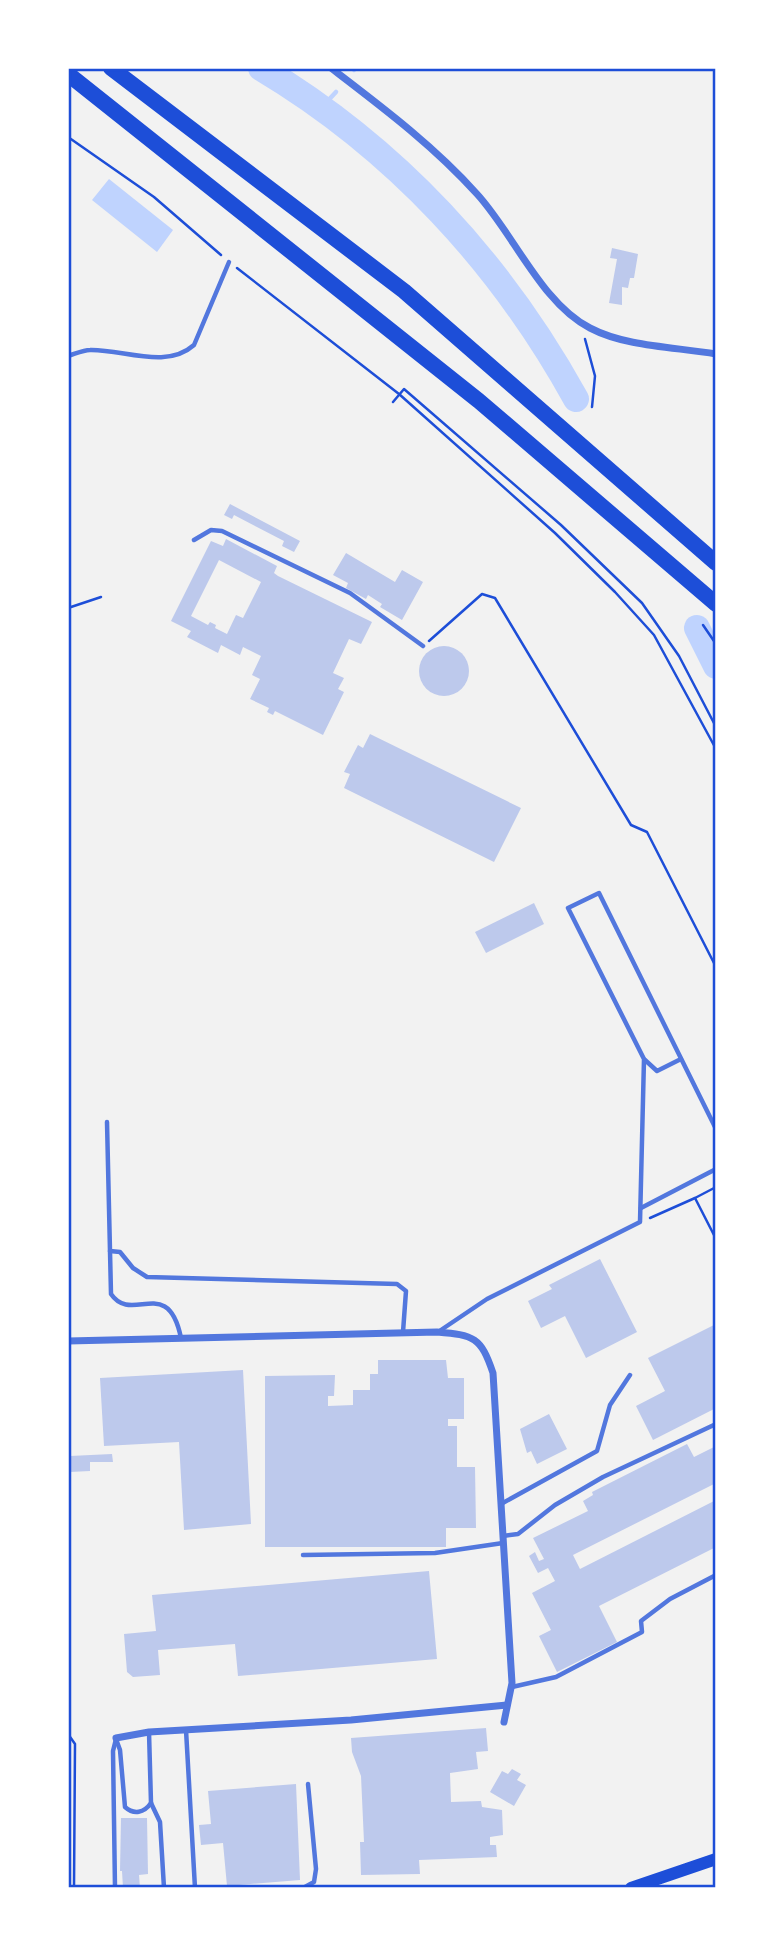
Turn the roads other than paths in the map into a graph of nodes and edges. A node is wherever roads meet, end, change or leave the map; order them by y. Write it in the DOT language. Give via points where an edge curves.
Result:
graph roads {
  1 [pos="111,68"];
  2 [pos="331,68"];
  3 [pos="70,76"];
  4 [pos="229,262"];
  5 [pos="716,354"];
  6 [pos="68,356"];
  7 [pos="194,540"];
  8 [pos="716,563"];
  9 [pos="716,604"];
  10 [pos="424,646"];
  11 [pos="644,1059"];
  12 [pos="681,1059"];
  13 [pos="107,1122"];
  14 [pos="716,1129"];
  15 [pos="716,1169"];
  16 [pos="641,1208"];
  17 [pos="110,1251"];
  18 [pos="437,1332"];
  19 [pos="403,1333"];
  20 [pos="181,1338"];
  21 [pos="68,1341"];
  22 [pos="630,1375"];
  23 [pos="716,1424"];
  24 [pos="501,1505"];
  25 [pos="503,1539"];
  26 [pos="303,1555"];
  27 [pos="716,1575"];
  28 [pos="511,1688"];
  29 [pos="507,1705"];
  30 [pos="504,1723"];
  31 [pos="186,1730"];
  32 [pos="149,1732"];
  33 [pos="116,1738"];
  34 [pos="307,1784"];
  35 [pos="151,1803"];
  36 [pos="716,1859"];
  37 [pos="116,1888"];
  38 [pos="164,1888"];
  39 [pos="195,1888"];
  40 [pos="303,1888"];
  41 [pos="631,1888"];
  1 -- 8 [label="highway" via="404,291"];
  2 -- 5 [label="street" via="396,118 478,194 552,294 580,322 614,337"];
  3 -- 9 [label="highway" via="479,401"];
  4 -- 6 [label="lane" via="194,345 184,354 169,357 88,349"];
  7 -- 10 [label="lane" via="211,530 222,531 350,593"];
  11 -- 12 [label="lane" via="657,1071"];
  11 -- 12 [label="lane" via="568,908 599,893"];
  11 -- 16 [label="lane"];
  12 -- 14 [label="lane"];
  13 -- 17 [label="lane"];
  15 -- 16 [label="lane"];
  16 -- 18 [label="lane" via="640,1222 487,1299"];
  17 -- 19 [label="lane" via="120,1252 147,1276 397,1284 406,1291"];
  17 -- 20 [label="lane" via="115,1300 169,1308 177,1316"];
  18 -- 19 [label="street"];
  18 -- 24 [label="street" via="468,1335 485,1348 493,1373"];
  19 -- 20 [label="street"];
  20 -- 21 [label="street"];
  22 -- 24 [label="lane" via="610,1405 597,1451"];
  23 -- 25 [label="lane" via="603,1477 518,1534"];
  24 -- 25 [label="street"];
  25 -- 26 [label="lane" via="435,1553"];
  25 -- 28 [label="street"];
  27 -- 28 [label="lane" via="670,1599 641,1621 642,1632 556,1677"];
  28 -- 29 [label="street"];
  29 -- 30 [label="street"];
  29 -- 31 [label="street"];
  31 -- 32 [label="street"];
  31 -- 39 [label="lane"];
  32 -- 33 [label="street"];
  32 -- 35 [label="lane"];
  33 -- 35 [label="lane" via="125,1807 144,1811"];
  33 -- 37 [label="lane"];
  34 -- 40 [label="lane" via="316,1869 314,1882"];
  35 -- 38 [label="lane" via="160,1822"];
  36 -- 41 [label="main road"];
}
